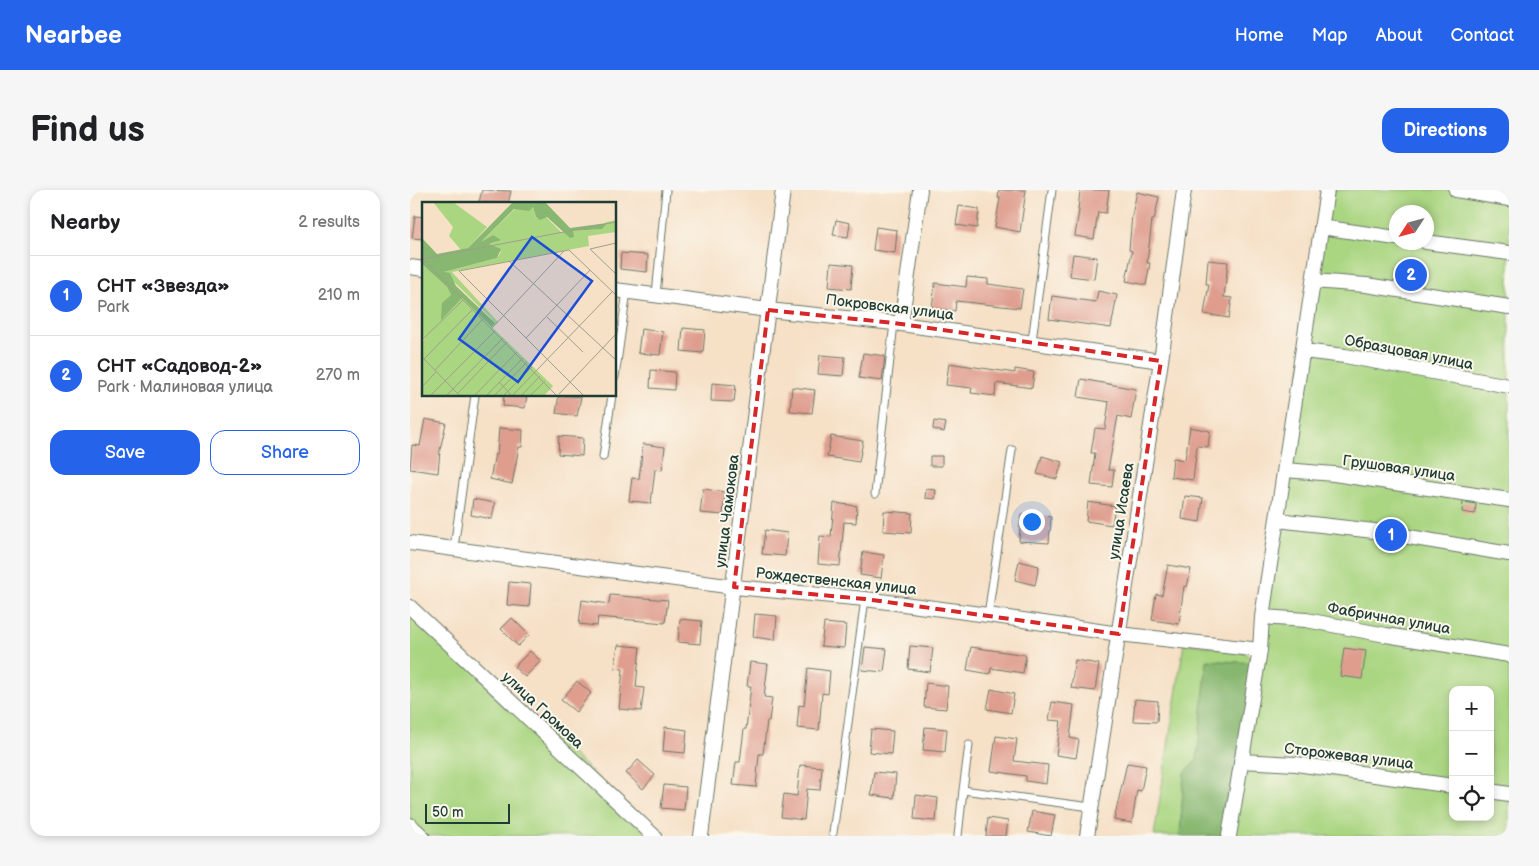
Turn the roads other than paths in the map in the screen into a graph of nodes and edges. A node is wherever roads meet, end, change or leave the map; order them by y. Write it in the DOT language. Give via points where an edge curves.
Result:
graph roads {
  1 [pos="666,190"];
  2 [pos="783,190"];
  3 [pos="920,190"];
  4 [pos="1052,190"];
  5 [pos="1184,190"];
  6 [pos="1327,190"];
  7 [pos="1456,190"];
  8 [pos="1509,199"];
  9 [pos="1321,227"];
  10 [pos="1389,237"];
  11 [pos="1434,243"];
  12 [pos="1509,252"];
  13 [pos="1313,281"];
  14 [pos="621,291"];
  15 [pos="656,295"];
  16 [pos="1509,307"];
  17 [pos="768,310"];
  18 [pos="897,323"];
  19 [pos="1032,341"];
  20 [pos="1302,351"];
  21 [pos="1161,361"];
  22 [pos="616,363"];
  23 [pos="1509,386"];
  24 [pos="475,396"];
  25 [pos="612,396"];
  26 [pos="1012,450"];
  27 [pos="603,456"];
  28 [pos="1284,470"];
  29 [pos="875,494"];
  30 [pos="1509,500"];
  31 [pos="1277,520"];
  32 [pos="410,543"];
  33 [pos="454,548"];
  34 [pos="1509,554"];
  35 [pos="734,587"];
  36 [pos="865,599"];
  37 [pos="410,607"];
  38 [pos="988,615"];
  39 [pos="1262,617"];
  40 [pos="1119,634"];
  41 [pos="1260,650"];
  42 [pos="1509,655"];
  43 [pos="969,745"];
  44 [pos="1241,762"];
  45 [pos="1449,785"];
  46 [pos="963,790"];
  47 [pos="1494,792"];
  48 [pos="1509,794"];
  49 [pos="1091,807"];
  50 [pos="410,825"];
  51 [pos="833,833"];
  52 [pos="422,836"];
  53 [pos="654,836"];
  54 [pos="701,836"];
  55 [pos="958,836"];
  56 [pos="1086,836"];
  57 [pos="1230,836"];
  1 -- 15 [label="lane"];
  2 -- 17 [label="street, улица Чамокова"];
  3 -- 18 [label="street"];
  4 -- 19 [label="lane"];
  5 -- 21 [label="street, улица Исаева"];
  6 -- 9 [label="street"];
  7 -- 8 [label="street"];
  9 -- 10 [label="street"];
  9 -- 13 [label="street"];
  11 -- 12 [label="street"];
  13 -- 16 [label="street"];
  13 -- 20 [label="street"];
  14 -- 15 [label="street, Покровская улица"];
  14 -- 22 [label="lane"];
  15 -- 17 [label="street, Покровская улица"];
  17 -- 18 [label="street, Покровская улица"];
  17 -- 35 [label="street, улица Чамокова"];
  18 -- 19 [label="street, Покровская улица"];
  18 -- 29 [label="lane"];
  19 -- 21 [label="street, Покровская улица"];
  20 -- 23 [label="street, Образцовая улица"];
  20 -- 28 [label="street"];
  21 -- 40 [label="street, улица Исаева"];
  24 -- 33 [label="lane"];
  25 -- 27 [label="lane"];
  26 -- 38 [label="lane"];
  28 -- 30 [label="street, Грушовая улица" via="1334,474"];
  28 -- 31 [label="street"];
  31 -- 34 [label="street" via="1374,531"];
  31 -- 39 [label="street"];
  32 -- 33 [label="street, Рождественская улица"];
  33 -- 35 [label="street, Рождественская улица"];
  35 -- 36 [label="street, Рождественская улица"];
  35 -- 54 [label="street, улица Чамокова"];
  36 -- 38 [label="street, Рождественская улица"];
  36 -- 51 [label="lane"];
  37 -- 53 [label="street, улица Громова"];
  38 -- 40 [label="street, Рождественская улица"];
  39 -- 41 [label="street"];
  39 -- 42 [label="street, Фабричная улица" via="1306,620"];
  40 -- 41 [label="street, Рождественская улица"];
  40 -- 49 [label="street, улица Исаева"];
  41 -- 44 [label="street"];
  43 -- 46 [label="lane"];
  44 -- 45 [label="street, Сторожевая улица" via="1296,764"];
  44 -- 57 [label="street"];
  46 -- 49 [label="lane"];
  46 -- 55 [label="lane"];
  47 -- 48 [label="street"];
  49 -- 56 [label="street, улица Исаева"];
  50 -- 52 [label="street"];
}
